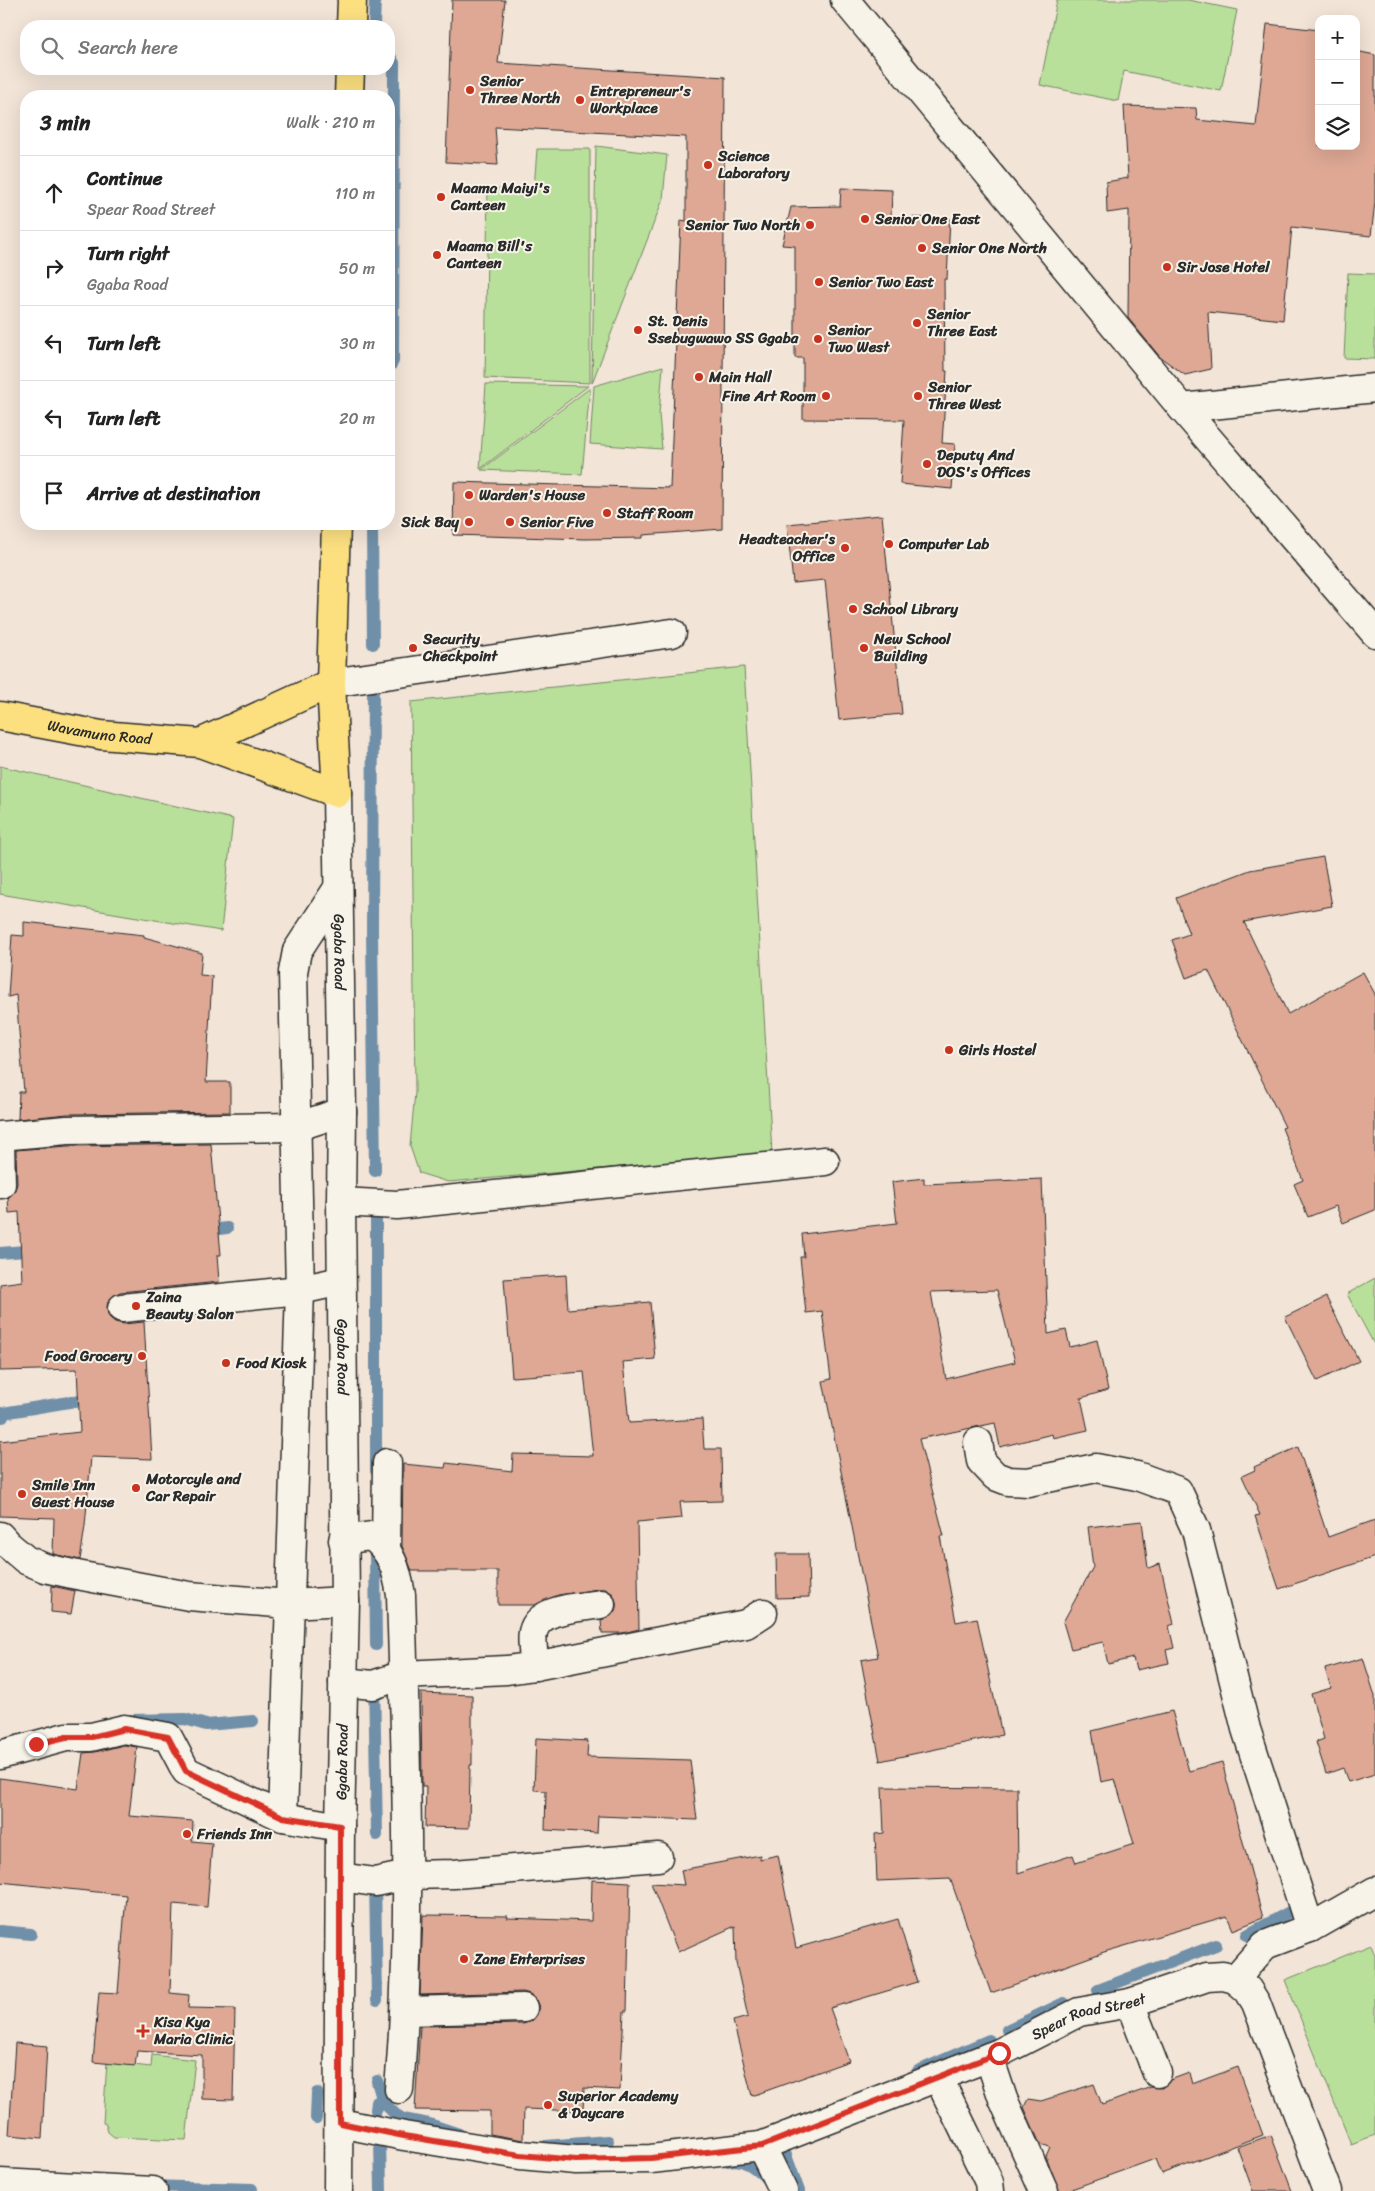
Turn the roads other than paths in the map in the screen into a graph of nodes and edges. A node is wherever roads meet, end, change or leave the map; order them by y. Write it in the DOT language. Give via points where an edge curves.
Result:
graph roads {
  1 [pos="352,0"];
  2 [pos="845,0"];
  3 [pos="351,20"];
  4 [pos="350,75"];
  5 [pos="349,90"];
  6 [pos="1375,388"];
  7 [pos="1182,408"];
  8 [pos="336,530"];
  9 [pos="672,633"];
  10 [pos="1375,633"];
  11 [pos="331,683"];
  12 [pos="0,716"];
  13 [pos="200,743"];
  14 [pos="338,793"];
  15 [pos="338,888"];
  16 [pos="342,1112"];
  17 [pos="296,1126"];
  18 [pos="0,1131"];
  19 [pos="0,1139"];
  20 [pos="825,1161"];
  21 [pos="1,1184"];
  22 [pos="341,1202"];
  23 [pos="341,1282"];
  24 [pos="300,1290"];
  25 [pos="122,1308"];
  26 [pos="978,1442"];
  27 [pos="387,1463"];
  28 [pos="0,1536"];
  29 [pos="343,1540"];
  30 [pos="386,1549"];
  31 [pos="344,1602"];
  32 [pos="289,1604"];
  33 [pos="601,1604"];
  34 [pos="764,1613"];
  35 [pos="535,1666"];
  36 [pos="403,1675"];
  37 [pos="343,1682"];
  38 [pos="0,1755"];
  39 [pos="283,1817"];
  40 [pos="340,1826"];
  41 [pos="658,1858"];
  42 [pos="408,1875"];
  43 [pos="340,1877"];
  44 [pos="1375,1891"];
  45 [pos="1310,1928"];
  46 [pos="1235,1978"];
  47 [pos="1130,2003"];
  48 [pos="523,2008"];
  49 [pos="405,2011"];
  50 [pos="989,2057"];
  51 [pos="1156,2074"];
  52 [pos="938,2078"];
  53 [pos="400,2089"];
  54 [pos="340,2123"];
  55 [pos="762,2146"];
  56 [pos="0,2183"];
  57 [pos="153,2191"];
  58 [pos="338,2191"];
  59 [pos="783,2191"];
  60 [pos="990,2191"];
  61 [pos="1044,2191"];
  62 [pos="1327,2191"];
  1 -- 3 [label="main road"];
  2 -- 7 [label="street"];
  4 -- 5 [label="main road"];
  6 -- 7 [label="street"];
  7 -- 10 [label="street"];
  8 -- 11 [label="main road, Ggaba Road"];
  9 -- 11 [label="street"];
  11 -- 13 [label="main road, Wavamuno Road"];
  11 -- 14 [label="main road, Ggaba Road"];
  12 -- 13 [label="main road, Wavamuno Road" via="102,735"];
  13 -- 14 [label="main road, Wavamuno Road"];
  14 -- 15 [label="street, Ggaba Road"];
  15 -- 16 [label="street, Ggaba Road"];
  15 -- 17 [label="street" via="297,951 293,972"];
  16 -- 17 [label="street"];
  16 -- 22 [label="street, Ggaba Road"];
  17 -- 19 [label="street" via="67,1130"];
  17 -- 24 [label="street"];
  18 -- 19 [label="street"];
  19 -- 21 [label="street"];
  20 -- 22 [label="street" via="397,1205"];
  22 -- 23 [label="street, Ggaba Road"];
  23 -- 24 [label="street"];
  23 -- 29 [label="street, Ggaba Road"];
  24 -- 25 [label="street"];
  24 -- 32 [label="street"];
  26 -- 45 [label="street" via="981,1461 995,1476 1008,1481 1028,1482 1096,1468 1137,1476 1178,1491 1196,1530 1246,1729"];
  27 -- 30 [label="street"];
  28 -- 32 [label="street" via="26,1560 44,1568 188,1596"];
  29 -- 30 [label="street" via="372,1536"];
  29 -- 31 [label="street, Ggaba Road"];
  30 -- 36 [label="street" via="398,1576 401,1595"];
  31 -- 32 [label="street"];
  31 -- 37 [label="street, Ggaba Road"];
  32 -- 39 [label="street"];
  33 -- 35 [label="street" via="557,1611 536,1623 532,1633"];
  34 -- 35 [label="street" via="746,1624"];
  35 -- 36 [label="street"];
  36 -- 37 [label="street" via="373,1685"];
  36 -- 42 [label="street"];
  37 -- 40 [label="street, Ggaba Road"];
  38 -- 39 [label="street" via="66,1737 92,1737 124,1729 168,1737 186,1771"];
  39 -- 40 [label="street"];
  40 -- 43 [label="street, Ggaba Road"];
  41 -- 42 [label="street"];
  42 -- 43 [label="street" via="375,1882"];
  42 -- 49 [label="street"];
  43 -- 54 [label="street, Ggaba Road"];
  44 -- 45 [label="street"];
  45 -- 46 [label="street" via="1264,1945"];
  46 -- 47 [label="street, Spear Road Street" via="1207,1977"];
  46 -- 62 [label="street" via="1256,2003"];
  47 -- 50 [label="street, Spear Road Street" via="1079,2012"];
  47 -- 51 [label="street"];
  48 -- 49 [label="street"];
  49 -- 53 [label="street"];
  50 -- 52 [label="street, Spear Road Street"];
  50 -- 61 [label="street" via="1003,2099"];
  52 -- 55 [label="street, Spear Road Street"];
  52 -- 60 [label="street" via="989,2182"];
  54 -- 55 [label="street, Spear Road Street" via="520,2155 576,2160 651,2158"];
  54 -- 58 [label="street, Ggaba Road"];
  55 -- 59 [label="street"];
  56 -- 57 [label="street"];
}
